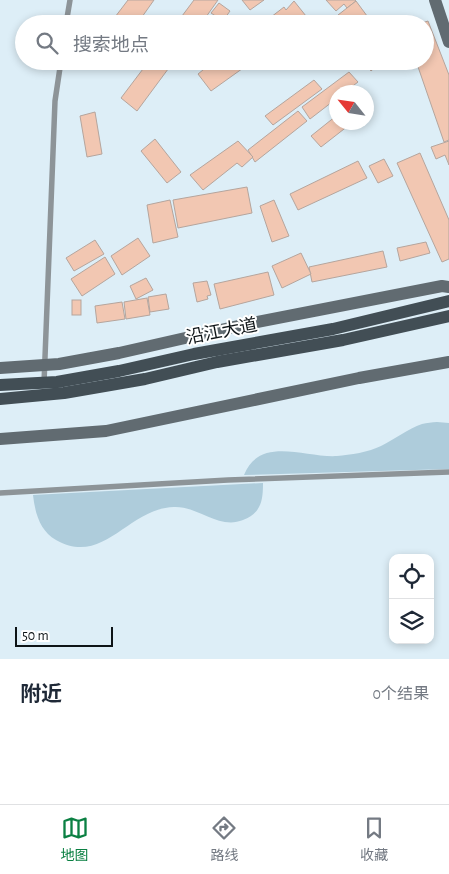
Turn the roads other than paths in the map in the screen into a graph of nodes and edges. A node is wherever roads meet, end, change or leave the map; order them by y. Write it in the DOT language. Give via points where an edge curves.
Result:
graph roads {
  1 [pos="70,0"];
  2 [pos="435,0"];
  3 [pos="68,15"];
  4 [pos="449,42"];
  5 [pos="59,70"];
  6 [pos="449,287"];
  7 [pos="449,300"];
  8 [pos="449,316"];
  9 [pos="449,362"];
  10 [pos="45,365"];
  11 [pos="0,368"];
  12 [pos="44,383"];
  13 [pos="0,385"];
  14 [pos="0,399"];
  15 [pos="0,439"];
  16 [pos="449,472"];
  17 [pos="0,493"];
  1 -- 3 [label="lane"];
  2 -- 4 [label="street"];
  5 -- 10 [label="lane" via="54,101"];
  6 -- 10 [label="street" via="323,308 119,354"];
  7 -- 12 [label="main road, 沿江大道" via="333,329"];
  8 -- 14 [label="main road, 沿江大道" via="343,340 217,362 145,380"];
  9 -- 15 [label="street" via="312,387 106,431"];
  10 -- 11 [label="street"];
  10 -- 12 [label="lane"];
  12 -- 13 [label="main road, 沿江大道"];
  16 -- 17 [label="lane"];
}
